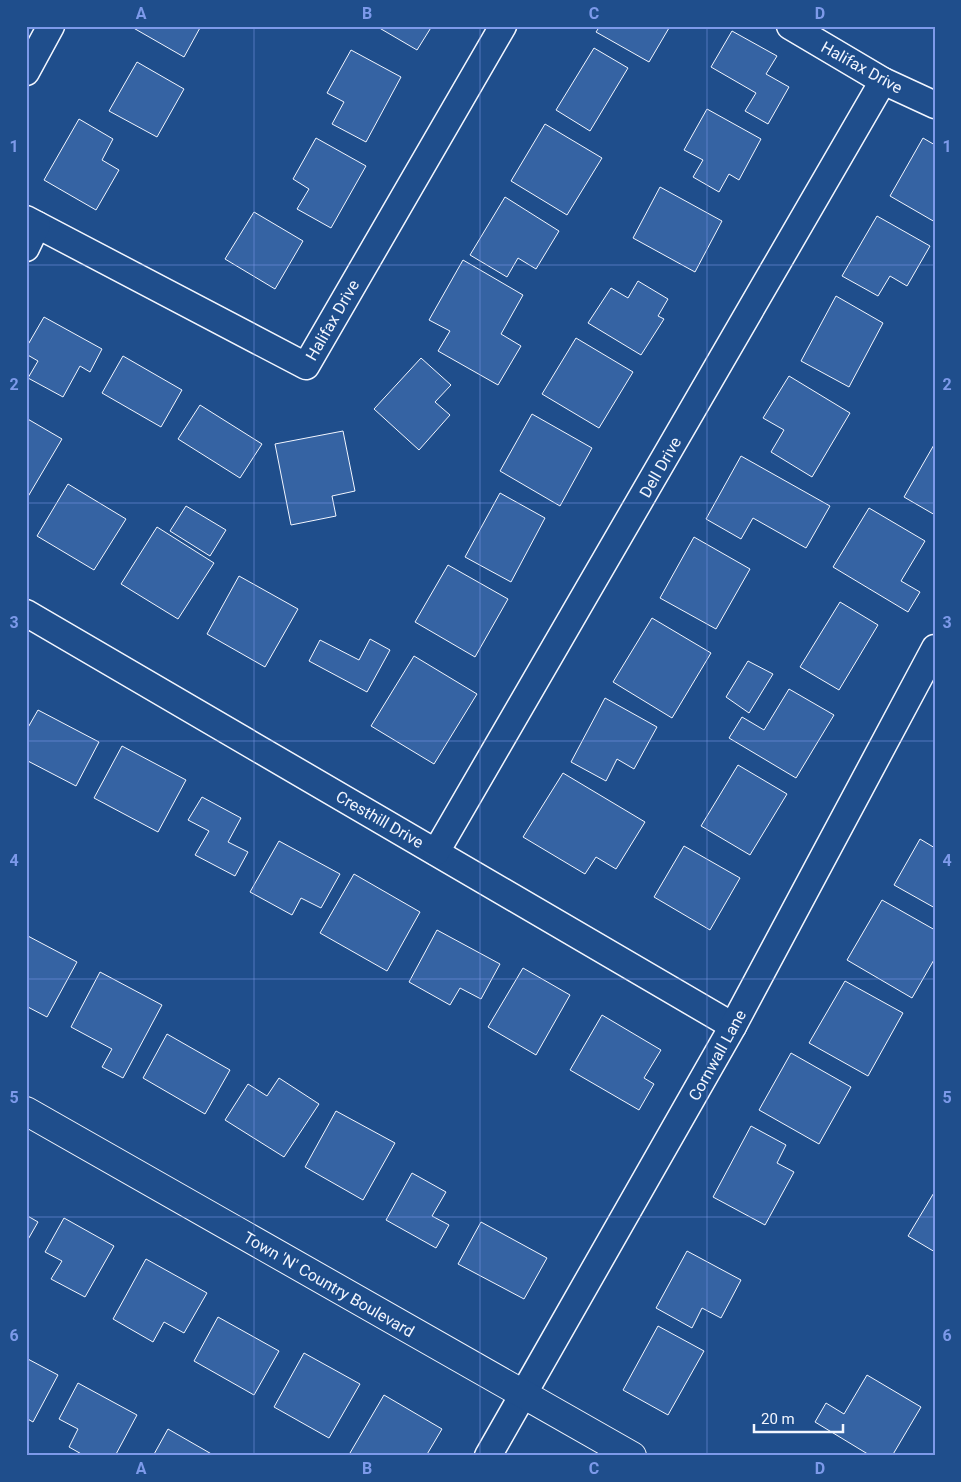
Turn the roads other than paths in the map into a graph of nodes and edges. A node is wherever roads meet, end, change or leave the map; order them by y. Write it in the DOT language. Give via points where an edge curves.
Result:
graph roads {
  1 [pos="51,26"];
  2 [pos="502,26"];
  3 [pos="790,26"];
  4 [pos="26,72"];
  5 [pos="883,81"];
  6 [pos="935,105"];
  7 [pos="32,222"];
  8 [pos="26,248"];
  9 [pos="26,613"];
  10 [pos="935,648"];
  11 [pos="436,852"];
  12 [pos="733,1026"];
  13 [pos="26,1111"];
  14 [pos="523,1394"];
  15 [pos="488,1456"];
  16 [pos="632,1456"];
  1 -- 4 [label="street"];
  2 -- 7 [label="street, Halifax Drive" via="306,366"];
  3 -- 5 [label="street, Halifax Drive"];
  5 -- 6 [label="street, Halifax Drive"];
  5 -- 11 [label="street, Dell Drive"];
  7 -- 8 [label="street"];
  9 -- 11 [label="street, Cresthill Drive"];
  10 -- 12 [label="street, Cornwall Lane"];
  11 -- 12 [label="street, Cresthill Drive"];
  12 -- 14 [label="street, Cornwall Lane"];
  13 -- 14 [label="street, Town 'N' Country Boulevard"];
  14 -- 15 [label="street, Cornwall Lane"];
  14 -- 16 [label="street, Town 'N' Country Boulevard"];
}
